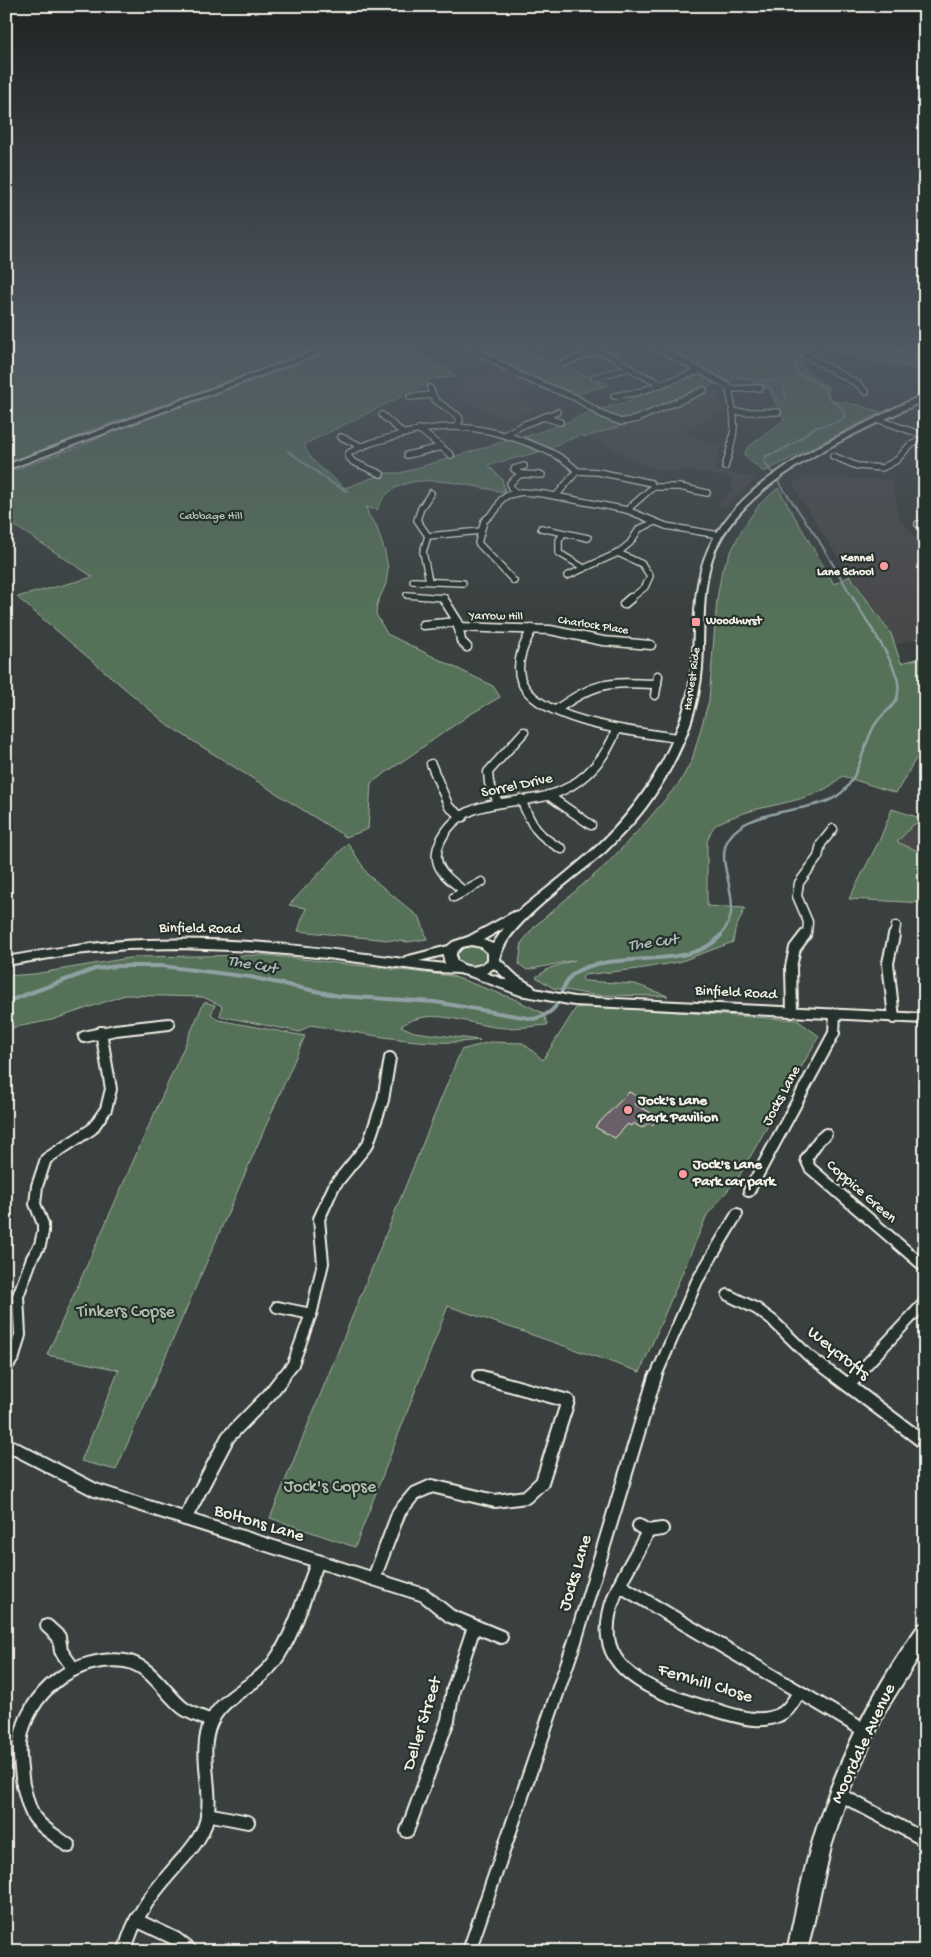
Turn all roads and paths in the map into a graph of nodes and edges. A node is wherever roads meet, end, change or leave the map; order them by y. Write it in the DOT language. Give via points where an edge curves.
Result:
graph roads {
  1 [pos="98,433"];
  2 [pos="403,433"];
  3 [pos="424,433"];
  4 [pos="733,433"];
  5 [pos="855,433"];
  6 [pos="506,434"];
  7 [pos="341,437"];
  8 [pos="925,437"];
  9 [pos="363,447"];
  10 [pos="441,448"];
  11 [pos="407,455"];
  12 [pos="451,455"];
  13 [pos="833,456"];
  14 [pos="524,466"];
  15 [pos="6,468"];
  16 [pos="732,468"];
  17 [pos="577,471"];
  18 [pos="381,474"];
  19 [pos="521,474"];
  20 [pos="542,475"];
  21 [pos="653,487"];
  22 [pos="515,492"];
  23 [pos="431,493"];
  24 [pos="707,493"];
  25 [pos="556,496"];
  26 [pos="627,510"];
  27 [pos="655,522"];
  28 [pos="541,528"];
  29 [pos="481,531"];
  30 [pos="564,534"];
  31 [pos="719,535"];
  32 [pos="428,536"];
  33 [pos="588,538"];
  34 [pos="618,553"];
  35 [pos="584,568"];
  36 [pos="567,576"];
  37 [pos="412,581"];
  38 [pos="429,581"];
  39 [pos="514,581"];
  40 [pos="463,583"];
  41 [pos="407,595"];
  42 [pos="624,604"];
  43 [pos="423,625"];
  44 [pos="458,625"];
  45 [pos="532,629"];
  46 [pos="651,645"];
  47 [pos="467,647"];
  48 [pos="655,695"];
  49 [pos="556,710"];
  50 [pos="616,730"];
  51 [pos="524,732"];
  52 [pos="679,738"];
  53 [pos="431,764"];
  54 [pos="548,795"];
  55 [pos="521,799"];
  56 [pos="498,802"];
  57 [pos="463,817"];
  58 [pos="591,825"];
  59 [pos="833,829"];
  60 [pos="562,849"];
  61 [pos="482,882"];
  62 [pos="464,891"];
  63 [pos="454,897"];
  64 [pos="539,902"];
  65 [pos="896,926"];
  66 [pos="471,941"];
  67 [pos="451,949"];
  68 [pos="494,956"];
  69 [pos="6,961"];
  70 [pos="394,962"];
  71 [pos="459,969"];
  72 [pos="472,972"];
  73 [pos="545,997"];
  74 [pos="792,1012"];
  75 [pos="835,1014"];
  76 [pos="894,1018"];
  77 [pos="925,1019"];
  78 [pos="169,1024"];
  79 [pos="101,1032"];
  80 [pos="84,1037"];
  81 [pos="390,1058"];
  82 [pos="826,1134"];
  83 [pos="750,1192"];
  84 [pos="737,1214"];
  85 [pos="925,1267"];
  86 [pos="728,1295"];
  87 [pos="925,1302"];
  88 [pos="277,1308"];
  89 [pos="311,1314"];
  90 [pos="6,1368"];
  91 [pos="478,1376"];
  92 [pos="848,1385"];
  93 [pos="925,1443"];
  94 [pos="6,1444"];
  95 [pos="185,1519"];
  96 [pos="662,1529"];
  97 [pos="318,1560"];
  98 [pos="374,1578"];
  99 [pos="619,1585"];
  100 [pos="47,1626"];
  101 [pos="474,1627"];
  102 [pos="925,1631"];
  103 [pos="501,1637"];
  104 [pos="74,1668"];
  105 [pos="799,1693"];
  106 [pos="211,1721"];
  107 [pos="866,1732"];
  108 [pos="839,1794"];
  109 [pos="207,1814"];
  110 [pos="248,1822"];
  111 [pos="407,1831"];
  112 [pos="925,1840"];
  113 [pos="69,1846"];
  114 [pos="136,1920"];
  115 [pos="125,1951"];
  116 [pos="190,1951"];
  117 [pos="469,1951"];
  118 [pos="797,1951"];
  1 -- 15 [label="street"];
  2 -- 9 [label="street"];
  3 -- 10 [label="street"];
  4 -- 16 [label="street" via="722,467"];
  5 -- 31 [label="street, Harvest Ride" via="774,478 733,516"];
  6 -- 17 [label="street" via="566,460"];
  7 -- 9 [label="street"];
  8 -- 13 [label="street" via="894,462 881,467 855,466"];
  9 -- 18 [label="street" via="349,453 349,459"];
  10 -- 11 [label="street"];
  10 -- 12 [label="street"];
  14 -- 19 [label="street" via="514,469"];
  17 -- 21 [label="street" via="638,479 651,483"];
  17 -- 25 [label="street"];
  19 -- 20 [label="street"];
  19 -- 22 [label="street" via="510,483"];
  21 -- 24 [label="street" via="680,487"];
  21 -- 26 [label="street"];
  22 -- 25 [label="street"];
  22 -- 29 [label="street" via="504,497 484,521"];
  23 -- 32 [label="street" via="417,520"];
  25 -- 26 [label="street"];
  26 -- 27 [label="street"];
  27 -- 31 [label="street"];
  27 -- 34 [label="street" via="639,529"];
  28 -- 30 [label="street"];
  29 -- 32 [label="street"];
  29 -- 39 [label="street" via="478,543"];
  30 -- 33 [label="street"];
  30 -- 35 [label="street" via="559,540 559,553"];
  31 -- 52 [label="street, Harvest Ride" via="703,578 696,676 691,706"];
  32 -- 38 [label="street" via="424,552"];
  34 -- 35 [label="street"];
  34 -- 42 [label="street" via="642,564 650,576 643,589"];
  35 -- 36 [label="street"];
  37 -- 38 [label="street"];
  38 -- 40 [label="street"];
  41 -- 44 [label="street" via="444,597"];
  43 -- 44 [label="street"];
  44 -- 45 [label="street, Yarrow Hill"];
  44 -- 47 [label="street" via="461,641"];
  45 -- 46 [label="street, Charlock Place"];
  45 -- 49 [label="street" via="521,652 521,680 529,694"];
  48 -- 49 [label="street" via="658,681 604,685 587,690"];
  49 -- 50 [label="street" via="587,723"];
  50 -- 52 [label="street"];
  50 -- 54 [label="street, Sorrel Drive" via="609,748 599,761 566,788"];
  51 -- 56 [label="street" via="488,772 489,783"];
  52 -- 64 [label="street, Harvest Ride" via="654,787 631,817 601,849"];
  53 -- 57 [label="street" via="449,807"];
  54 -- 55 [label="street, Sorrel Drive"];
  54 -- 58 [label="street"];
  55 -- 56 [label="street, Sorrel Drive"];
  55 -- 60 [label="street" via="533,829 548,843"];
  56 -- 57 [label="street, Sorrel Drive" via="476,808"];
  57 -- 62 [label="street, Sorrel Drive" via="444,836 435,855 439,868"];
  59 -- 74 [label="street" via="799,883 797,896 808,922 807,933 795,948 791,967"];
  61 -- 62 [label="street"];
  62 -- 63 [label="street"];
  64 -- 66 [label="street, Harvest Ride"];
  64 -- 68 [label="street, Harvest Ride" via="515,923"];
  65 -- 76 [label="street" via="888,963"];
  66 -- 67 [label="street" via="459,943"];
  66 -- 68 [label="street" via="485,944"];
  67 -- 70 [label="street, Binfield Road"];
  67 -- 71 [label="street" via="450,962"];
  68 -- 72 [label="street" via="486,968"];
  68 -- 73 [label="street, Binfield Road" via="522,985"];
  69 -- 70 [label="street, Binfield Road" via="95,947 190,944 245,946"];
  70 -- 71 [label="street, Binfield Road"];
  71 -- 72 [label="street"];
  72 -- 73 [label="street, Binfield Road"];
  73 -- 74 [label="street, Binfield Road"];
  74 -- 75 [label="street, Binfield Road"];
  75 -- 76 [label="street, Binfield Road"];
  75 -- 83 [label="street, Jocks Lane" via="834,1033"];
  76 -- 77 [label="street, Binfield Road"];
  78 -- 79 [label="street"];
  79 -- 80 [label="street"];
  79 -- 90 [label="street" via="111,1089 108,1102 92,1129 46,1159 35,1204 43,1232 18,1296 20,1335 14,1357"];
  81 -- 89 [label="street" via="383,1100 368,1144 334,1186 319,1219 323,1263"];
  82 -- 85 [label="street, Coppice Green" via="806,1160 810,1168"];
  84 -- 117 [label="street, Jocks Lane" via="697,1280 657,1371 572,1651"];
  86 -- 92 [label="street, Weycrofts" via="756,1308 809,1356"];
  87 -- 92 [label="street"];
  88 -- 89 [label="street"];
  89 -- 95 [label="street" via="293,1364 228,1437"];
  91 -- 98 [label="street" via="568,1401 542,1482 526,1497 495,1501 442,1487 423,1489 405,1502 399,1512"];
  92 -- 93 [label="street, Weycrofts"];
  94 -- 95 [label="street, Boltons Lane" via="95,1490"];
  95 -- 97 [label="street, Boltons Lane"];
  96 -- 99 [label="street, Fernhill Close" via="643,1529 640,1551"];
  97 -- 98 [label="street, Boltons Lane"];
  97 -- 106 [label="street" via="274,1662"];
  98 -- 101 [label="street, Boltons Lane" via="424,1595 450,1616"];
  99 -- 105 [label="street, Fernhill Close"];
  99 -- 105 [label="street, Fernhill Close" via="608,1636 616,1657 645,1685 663,1694 747,1719 783,1713"];
  100 -- 104 [label="street" via="59,1637 61,1651"];
  101 -- 103 [label="street, Boltons Lane"];
  101 -- 111 [label="street, Deller Street" via="453,1690 448,1720"];
  102 -- 107 [label="street, Moordale Avenue" via="889,1687"];
  104 -- 106 [label="street" via="99,1661 130,1662 158,1682 184,1708"];
  104 -- 113 [label="street" via="59,1677 41,1695 32,1708 19,1744 20,1776 35,1818"];
  105 -- 107 [label="street, Fernhill Close"];
  106 -- 109 [label="street" via="204,1744"];
  107 -- 108 [label="street, Moordale Avenue"];
  108 -- 112 [label="street"];
  108 -- 118 [label="street, Moordale Avenue" via="822,1846"];
  109 -- 110 [label="street"];
  109 -- 114 [label="street" via="203,1831 192,1848 155,1891"];
  114 -- 115 [label="street"];
  114 -- 116 [label="street" via="176,1938"];
}
